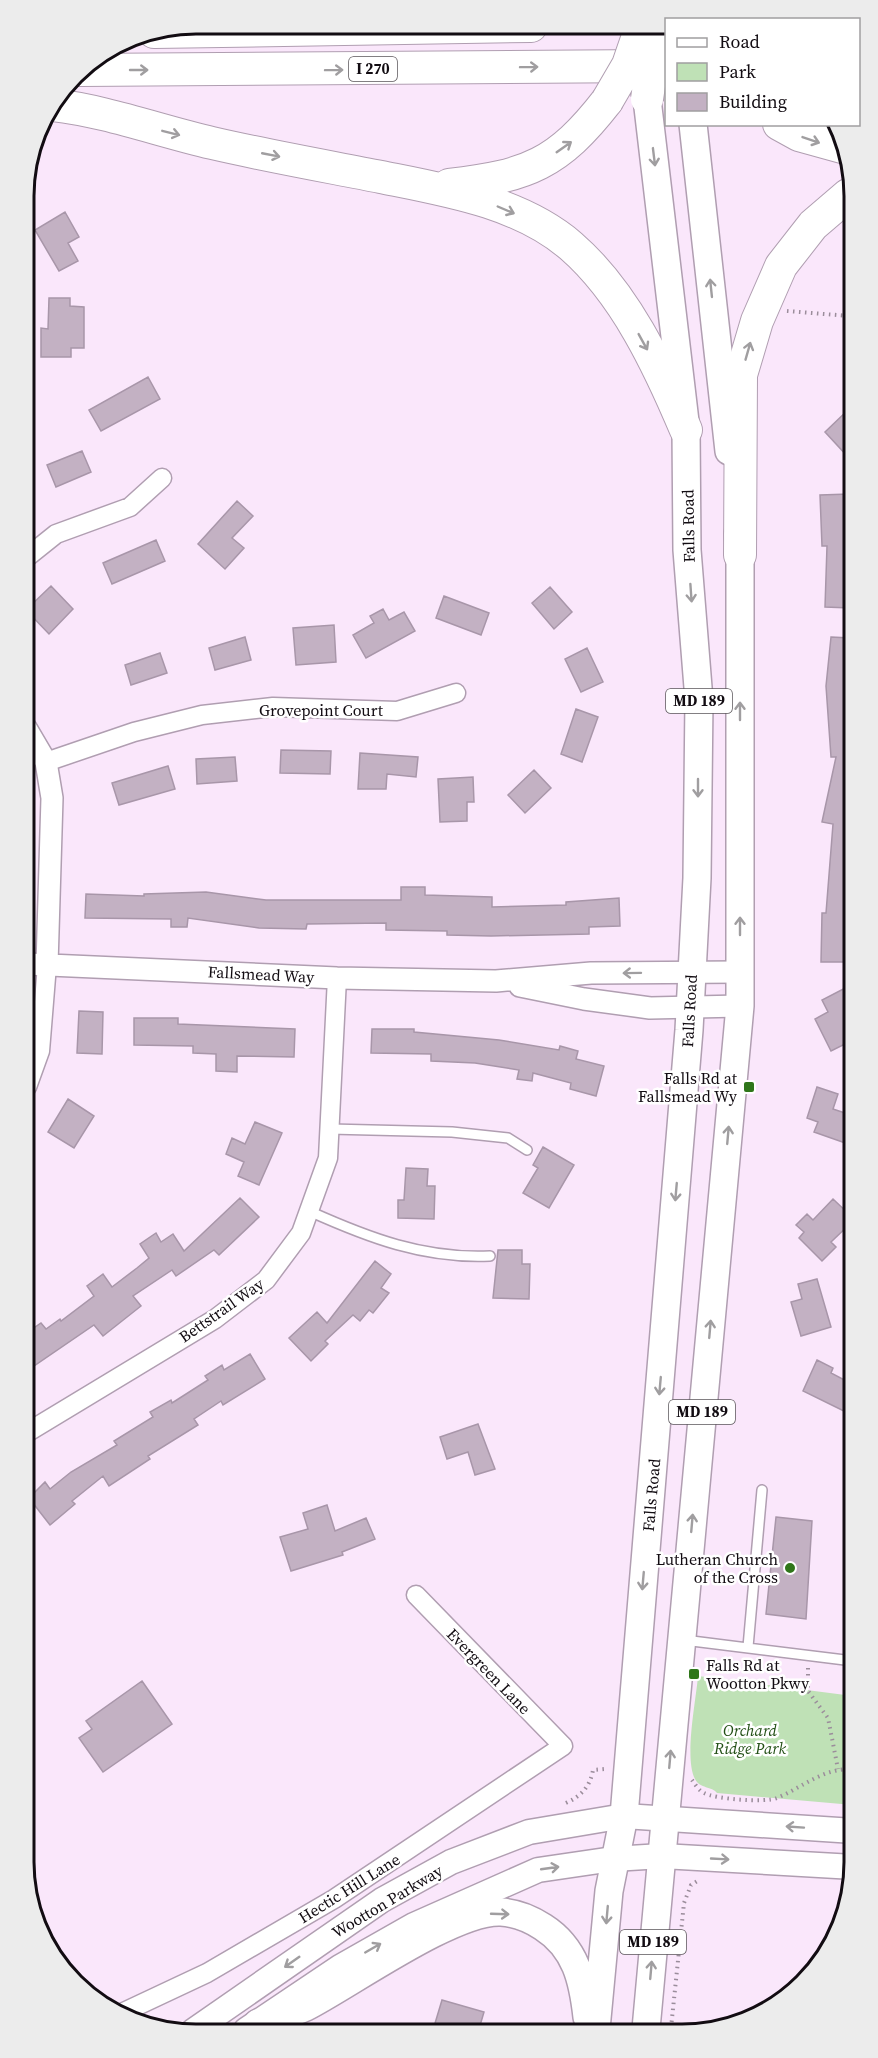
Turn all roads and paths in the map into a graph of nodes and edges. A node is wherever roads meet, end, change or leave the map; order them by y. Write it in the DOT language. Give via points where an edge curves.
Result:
graph roads {
  1 [pos="652,38"];
  2 [pos="96,70"];
  3 [pos="647,99"];
  4 [pos="61,107"];
  5 [pos="693,126"];
  6 [pos="783,126"];
  7 [pos="835,145"];
  8 [pos="430,187"];
  9 [pos="844,198"];
  10 [pos="778,310"];
  11 [pos="844,316"];
  12 [pos="686,430"];
  13 [pos="162,478"];
  14 [pos="35,551"];
  15 [pos="740,555"];
  16 [pos="456,693"];
  17 [pos="35,743"];
  18 [pos="46,762"];
  19 [pos="37,964"];
  20 [pos="691,972"];
  21 [pos="740,972"];
  22 [pos="338,978"];
  23 [pos="496,981"];
  24 [pos="740,1006"];
  25 [pos="691,1008"];
  26 [pos="34,1066"];
  27 [pos="330,1129"];
  28 [pos="527,1150"];
  29 [pos="309,1211"];
  30 [pos="490,1256"];
  31 [pos="34,1428"];
  32 [pos="762,1490"];
  33 [pos="416,1595"];
  34 [pos="681,1640"];
  35 [pos="748,1647"];
  36 [pos="808,1655"];
  37 [pos="843,1660"];
  38 [pos="563,1746"];
  39 [pos="838,1769"];
  40 [pos="710,1796"];
  41 [pos="624,1816"];
  42 [pos="665,1817"];
  43 [pos="709,1821"];
  44 [pos="843,1830"];
  45 [pos="662,1856"];
  46 [pos="712,1858"];
  47 [pos="614,1859"];
  48 [pos="843,1866"];
  49 [pos="130,2009"];
  50 [pos="205,2023"];
  51 [pos="258,2023"];
  52 [pos="263,2023"];
  53 [pos="587,2023"];
  54 [pos="597,2023"];
  55 [pos="647,2023"];
  56 [pos="672,2023"];
  2 -- 1 [label="highway, I 270, one-way" via="277,70"];
  1 -- 3 [label="highway, bridge"];
  8 -- 1 [label="highway, one-way, bridge" via="495,180 537,166 578,137 607,101 628,65"];
  3 -- 12 [label="main road, Falls Road / MD 189, one-way"];
  4 -- 8 [label="highway, one-way" via="213,143"];
  15 -- 5 [label="main road, MD 189, one-way"];
  6 -- 7 [label="highway, one-way"];
  8 -- 12 [label="highway, one-way" via="480,199 530,220 571,246 611,290 642,339"];
  15 -- 9 [label="highway, one-way" via="741,375 757,321 781,266 813,225"];
  10 -- 11 [label="path"];
  12 -- 20 [label="main road, Falls Road / MD 189, one-way" via="687,550 699,700 697,878"];
  13 -- 14 [label="street" via="129,507 56,534"];
  21 -- 15 [label="main road, MD 189, one-way"];
  16 -- 18 [label="street, Grovepoint Court" via="397,711 273,707 202,715 134,732"];
  17 -- 18 [label="street"];
  18 -- 19 [label="street" via="52,798"];
  19 -- 22 [label="street, Fallsmead Way"];
  19 -- 26 [label="street" via="40,1051"];
  20 -- 21 [label="street, Fallsmead Way"];
  20 -- 23 [label="street, Fallsmead Way, one-way" via="591,973"];
  20 -- 25 [label="main road, Falls Road / MD 189"];
  21 -- 24 [label="main road, MD 189"];
  22 -- 23 [label="street, Fallsmead Way"];
  22 -- 27 [label="street, Bettstrail Way"];
  23 -- 25 [label="street, Fallsmead Way" via="584,999 661,1009"];
  24 -- 25 [label="street, Fallsmead Way"];
  34 -- 24 [label="main road, MD 189, one-way"];
  25 -- 41 [label="main road, Falls Road / MD 189, one-way"];
  27 -- 28 [label="lane" via="452,1132 508,1138"];
  27 -- 29 [label="street, Bettstrail Way" via="328,1158"];
  29 -- 30 [label="lane" via="390,1245 462,1257"];
  29 -- 31 [label="street, Bettstrail Way" via="301,1233 266,1280 215,1319"];
  32 -- 35 [label="lane"];
  33 -- 38 [label="street, Evergreen Lane"];
  34 -- 35 [label="lane"];
  42 -- 34 [label="main road, MD 189, one-way"];
  35 -- 36 [label="lane"];
  36 -- 37 [label="lane"];
  36 -- 39 [label="path" via="808,1691 828,1718"];
  38 -- 49 [label="street, Hectic Hill Lane" via="334,1899 207,1973"];
  40 -- 43 [label="path"];
  41 -- 42 [label="main road, Wootton Parkway"];
  41 -- 47 [label="main road, Falls Road / MD 189"];
  41 -- 50 [label="main road, Wootton Parkway, one-way" via="529,1832 451,1862 382,1900"];
  42 -- 43 [label="main road, Wootton Parkway"];
  42 -- 45 [label="main road, MD 189"];
  44 -- 43 [label="main road, Wootton Parkway, one-way"];
  45 -- 46 [label="main road, Wootton Parkway"];
  45 -- 47 [label="main road, Wootton Parkway"];
  55 -- 45 [label="main road, MD 189, one-way"];
  46 -- 48 [label="main road, Wootton Parkway, one-way"];
  46 -- 56 [label="path" via="712,1874 691,1885 684,1903"];
  51 -- 47 [label="main road, Wootton Parkway, one-way" via="340,1967 465,1901 538,1870"];
  47 -- 54 [label="main road, Falls Road / MD 189, one-way"];
  52 -- 53 [label="main road, one-way" via="303,2008 446,1928 480,1914 500,1912 539,1924 568,1952 584,1985"];
}
